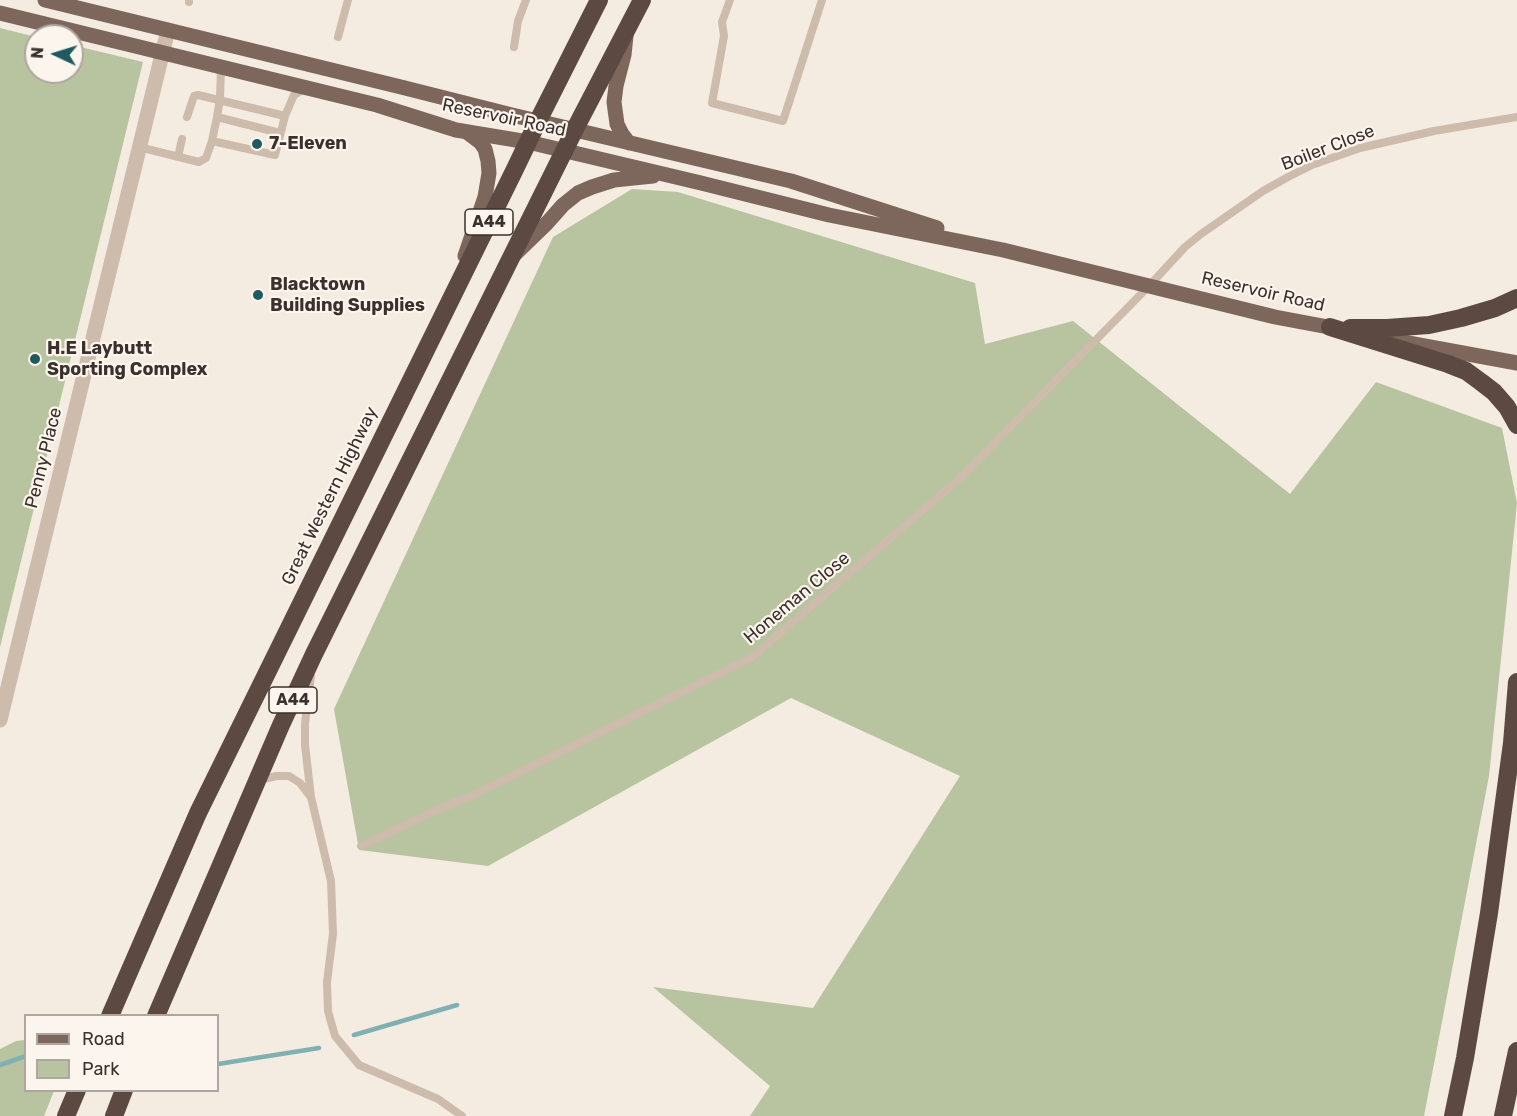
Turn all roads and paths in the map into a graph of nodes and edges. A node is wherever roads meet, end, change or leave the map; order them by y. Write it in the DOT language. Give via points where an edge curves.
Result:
graph roads {
  1 [pos="45,0"];
  2 [pos="348,0"];
  3 [pos="526,0"];
  4 [pos="599,0"];
  5 [pos="642,0"];
  6 [pos="730,0"];
  7 [pos="822,0"];
  8 [pos="0,13"];
  9 [pos="168,30"];
  10 [pos="626,30"];
  11 [pos="338,37"];
  12 [pos="514,47"];
  13 [pos="162,52"];
  14 [pos="222,67"];
  15 [pos="307,88"];
  16 [pos="220,99"];
  17 [pos="285,116"];
  18 [pos="188,117"];
  19 [pos="217,117"];
  20 [pos="1517,117"];
  21 [pos="538,121"];
  22 [pos="575,129"];
  23 [pos="280,133"];
  24 [pos="468,133"];
  25 [pos="182,139"];
  26 [pos="212,141"];
  27 [pos="528,142"];
  28 [pos="629,143"];
  29 [pos="139,147"];
  30 [pos="565,151"];
  31 [pos="178,157"];
  32 [pos="661,174"];
  33 [pos="1003,250"];
  34 [pos="511,259"];
  35 [pos="1149,286"];
  36 [pos="1517,298"];
  37 [pos="450,301"];
  38 [pos="1330,327"];
  39 [pos="1517,363"];
  40 [pos="1517,425"];
  41 [pos="314,654"];
  42 [pos="1517,682"];
  43 [pos="0,720"];
  44 [pos="257,781"];
  45 [pos="310,797"];
  46 [pos="361,846"];
  47 [pos="111,1014"];
  48 [pos="157,1014"];
  49 [pos="1517,1051"];
  50 [pos="76,1092"];
  51 [pos="123,1092"];
  52 [pos="66,1116"];
  53 [pos="114,1116"];
  54 [pos="462,1116"];
  55 [pos="1454,1116"];
  56 [pos="1503,1116"];
  1 -- 9 [label="main road, Reservoir Road"];
  2 -- 11 [label="lane"];
  3 -- 12 [label="lane"];
  4 -- 21 [label="highway, Great Western Highway / A44"];
  5 -- 10 [label="highway, A44"];
  6 -- 7 [label="lane" via="722,22 724,36 712,103 783,121"];
  8 -- 13 [label="main road, Reservoir Road"];
  9 -- 13 [label="street, Penny Place"];
  9 -- 21 [label="main road, Reservoir Road"];
  10 -- 22 [label="highway, A44"];
  10 -- 28 [label="main road" via="614,102 617,124"];
  13 -- 14 [label="main road, Reservoir Road"];
  13 -- 29 [label="street, Penny Place"];
  14 -- 15 [label="main road, Reservoir Road"];
  14 -- 16 [label="lane"];
  15 -- 17 [label="lane" via="294,95"];
  15 -- 24 [label="main road, Reservoir Road"];
  16 -- 17 [label="lane"];
  16 -- 18 [label="lane" via="194,96"];
  16 -- 19 [label="lane"];
  17 -- 23 [label="lane"];
  19 -- 23 [label="lane"];
  19 -- 26 [label="lane"];
  20 -- 35 [label="lane, Boiler Close" via="1360,148 1312,165 1263,191 1201,234"];
  21 -- 22 [label="main road, Reservoir Road"];
  21 -- 27 [label="highway, Great Western Highway / A44"];
  22 -- 28 [label="main road, Reservoir Road"];
  22 -- 30 [label="highway, A44"];
  23 -- 26 [label="lane" via="275,155"];
  24 -- 27 [label="main road, Reservoir Road"];
  24 -- 37 [label="main road" via="485,149 489,173 485,197"];
  25 -- 31 [label="lane"];
  26 -- 31 [label="lane" via="202,161"];
  27 -- 30 [label="main road, Reservoir Road"];
  27 -- 37 [label="highway, Great Western Highway / A44"];
  28 -- 33 [label="main road, Reservoir Road" via="791,181"];
  29 -- 31 [label="lane"];
  29 -- 43 [label="street, Penny Place"];
  30 -- 32 [label="main road, Reservoir Road"];
  30 -- 34 [label="highway, A44"];
  32 -- 33 [label="main road, Reservoir Road" via="830,215"];
  32 -- 34 [label="main road" via="614,180 578,193"];
  33 -- 35 [label="main road, Reservoir Road"];
  34 -- 41 [label="highway, A44"];
  35 -- 38 [label="main road, Reservoir Road"];
  35 -- 46 [label="lane, Honeman Close" via="957,481 751,657"];
  36 -- 38 [label="highway" via="1496,308 1429,325"];
  37 -- 47 [label="highway, Great Western Highway / A44" via="198,813"];
  38 -- 39 [label="main road, Reservoir Road"];
  38 -- 40 [label="highway" via="1466,371 1494,392"];
  41 -- 44 [label="highway, A44"];
  41 -- 45 [label="lane" via="305,723"];
  42 -- 55 [label="highway" via="1489,914"];
  44 -- 45 [label="lane" via="289,776"];
  44 -- 48 [label="highway, A44"];
  45 -- 54 [label="lane" via="331,881 333,934 327,992 335,1036 360,1065 438,1099"];
  49 -- 56 [label="highway"];
  50 -- 52 [label="highway"];
  51 -- 53 [label="highway"];
}
